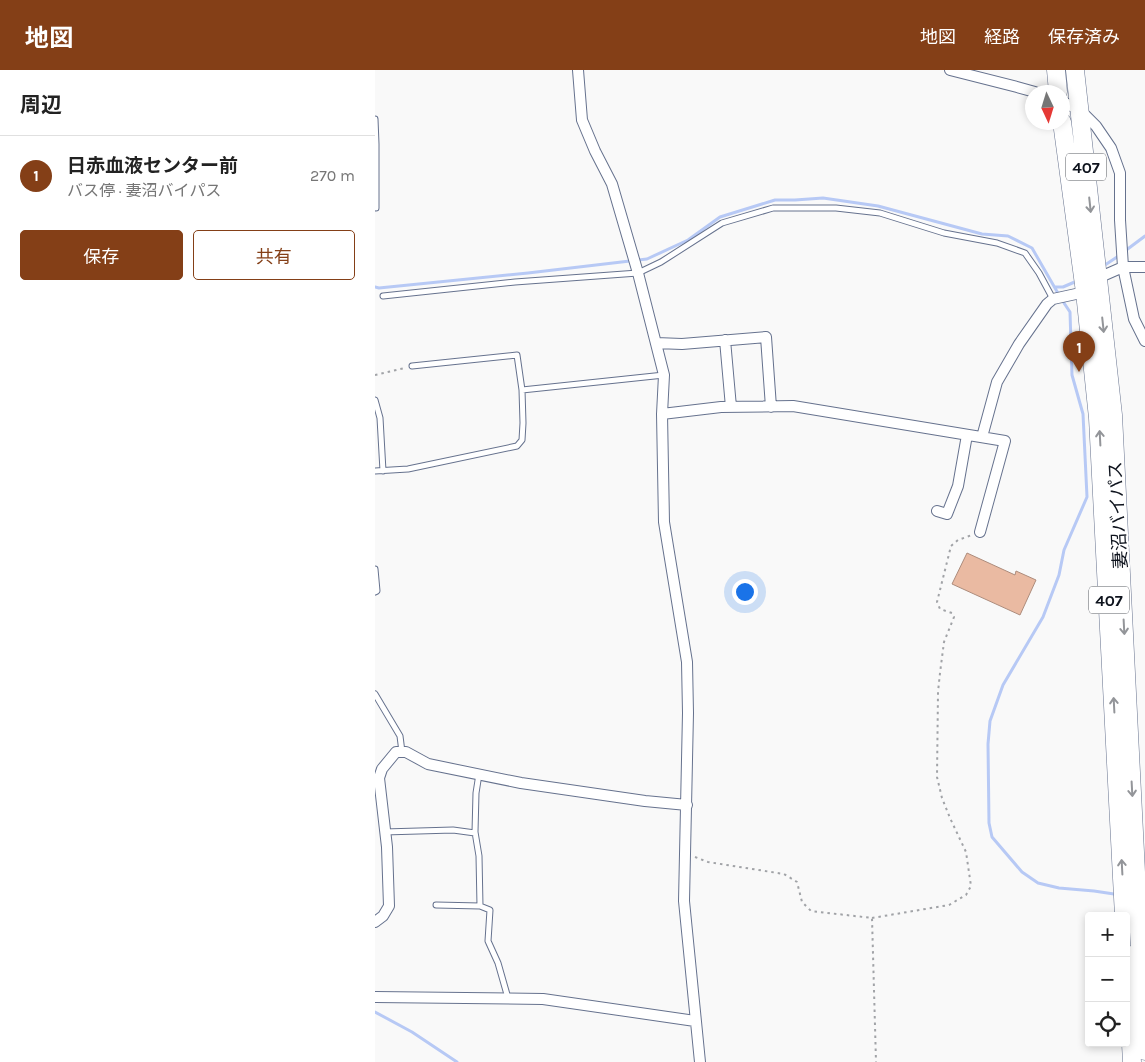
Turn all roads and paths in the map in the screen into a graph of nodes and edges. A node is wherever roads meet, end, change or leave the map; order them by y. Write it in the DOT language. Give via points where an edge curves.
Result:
graph roads {
  1 [pos="577,70"];
  2 [pos="954,70"];
  3 [pos="1056,70"];
  4 [pos="1075,70"];
  5 [pos="1057,85"];
  6 [pos="1025,89"];
  7 [pos="1070,106"];
  8 [pos="1079,110"];
  9 [pos="375,119"];
  10 [pos="1063,130"];
  11 [pos="376,208"];
  12 [pos="1122,264"];
  13 [pos="1145,267"];
  14 [pos="638,273"];
  15 [pos="1090,278"];
  16 [pos="383,296"];
  17 [pos="1053,299"];
  18 [pos="725,340"];
  19 [pos="1145,341"];
  20 [pos="656,343"];
  21 [pos="412,366"];
  22 [pos="375,375"];
  23 [pos="664,375"];
  24 [pos="522,390"];
  25 [pos="375,400"];
  26 [pos="731,407"];
  27 [pos="771,407"];
  28 [pos="662,414"];
  29 [pos="967,435"];
  30 [pos="982,437"];
  31 [pos="375,471"];
  32 [pos="383,471"];
  33 [pos="937,511"];
  34 [pos="981,532"];
  35 [pos="375,569"];
  36 [pos="375,592"];
  37 [pos="375,694"];
  38 [pos="402,752"];
  39 [pos="479,774"];
  40 [pos="377,778"];
  41 [pos="687,805"];
  42 [pos="384,832"];
  43 [pos="475,833"];
  44 [pos="685,854"];
  45 [pos="436,905"];
  46 [pos="480,906"];
  47 [pos="1124,912"];
  48 [pos="872,918"];
  49 [pos="375,922"];
  50 [pos="1126,957"];
  51 [pos="375,997"];
  52 [pos="508,999"];
  53 [pos="695,1021"];
  54 [pos="1145,1051"];
  55 [pos="700,1062"];
  56 [pos="876,1062"];
  57 [pos="1132,1062"];
  1 -- 14 [label="street" via="582,120 612,184"];
  2 -- 6 [label="street"];
  3 -- 5 [label="highway"];
  4 -- 8 [label="highway, 妻沼バイパス / 407"];
  7 -- 8 [label="street"];
  8 -- 12 [label="street" via="1096,126 1111,148 1120,173"];
  8 -- 15 [label="highway, 妻沼バイパス / 407, one-way"];
  9 -- 11 [label="lane"];
  10 -- 15 [label="highway, 妻沼バイパス / 407"];
  12 -- 13 [label="street"];
  12 -- 15 [label="street"];
  12 -- 19 [label="street" via="1134,319"];
  14 -- 16 [label="lane"];
  14 -- 17 [label="lane" via="723,223 773,208 836,208 880,214 1025,253"];
  14 -- 20 [label="street"];
  15 -- 17 [label="street" via="1067,296"];
  47 -- 15 [label="highway, 妻沼バイパス / 407, one-way"];
  15 -- 54 [label="highway, 妻沼バイパス / 407, one-way" via="1113,424"];
  17 -- 30 [label="street" via="1019,344 997,382"];
  18 -- 20 [label="street"];
  18 -- 26 [label="street"];
  18 -- 27 [label="street" via="766,337"];
  20 -- 23 [label="street"];
  21 -- 22 [label="path"];
  21 -- 24 [label="lane" via="517,354"];
  23 -- 24 [label="lane"];
  23 -- 28 [label="street"];
  24 -- 32 [label="lane" via="523,440 517,446 427,466"];
  25 -- 32 [label="lane" via="380,418"];
  26 -- 27 [label="street"];
  26 -- 28 [label="street"];
  27 -- 29 [label="street" via="793,406"];
  28 -- 41 [label="street" via="664,522 687,662"];
  29 -- 30 [label="street"];
  29 -- 33 [label="street" via="958,486 951,504 947,514"];
  30 -- 34 [label="street" via="1005,442"];
  31 -- 32 [label="lane"];
  34 -- 48 [label="path" via="951,546 937,602 940,608 954,617 944,642 940,673 937,777 947,812 966,852 971,886 966,895 949,905"];
  35 -- 36 [label="lane"];
  37 -- 38 [label="lane" via="400,736"];
  38 -- 39 [label="street" via="428,764"];
  38 -- 40 [label="street" via="396,752"];
  39 -- 41 [label="street" via="635,800"];
  39 -- 43 [label="lane"];
  40 -- 42 [label="street"];
  41 -- 44 [label="street"];
  42 -- 43 [label="lane" via="453,830"];
  42 -- 49 [label="street" via="389,906"];
  43 -- 46 [label="lane"];
  44 -- 48 [label="path" via="708,862 784,874 797,882 802,902 811,911"];
  44 -- 53 [label="street" via="684,901"];
  45 -- 46 [label="lane"];
  46 -- 52 [label="lane" via="489,910 488,941"];
  48 -- 56 [label="path"];
  50 -- 57 [label="highway"];
  51 -- 52 [label="street"];
  52 -- 53 [label="street" via="543,999"];
  53 -- 55 [label="street"];
}
